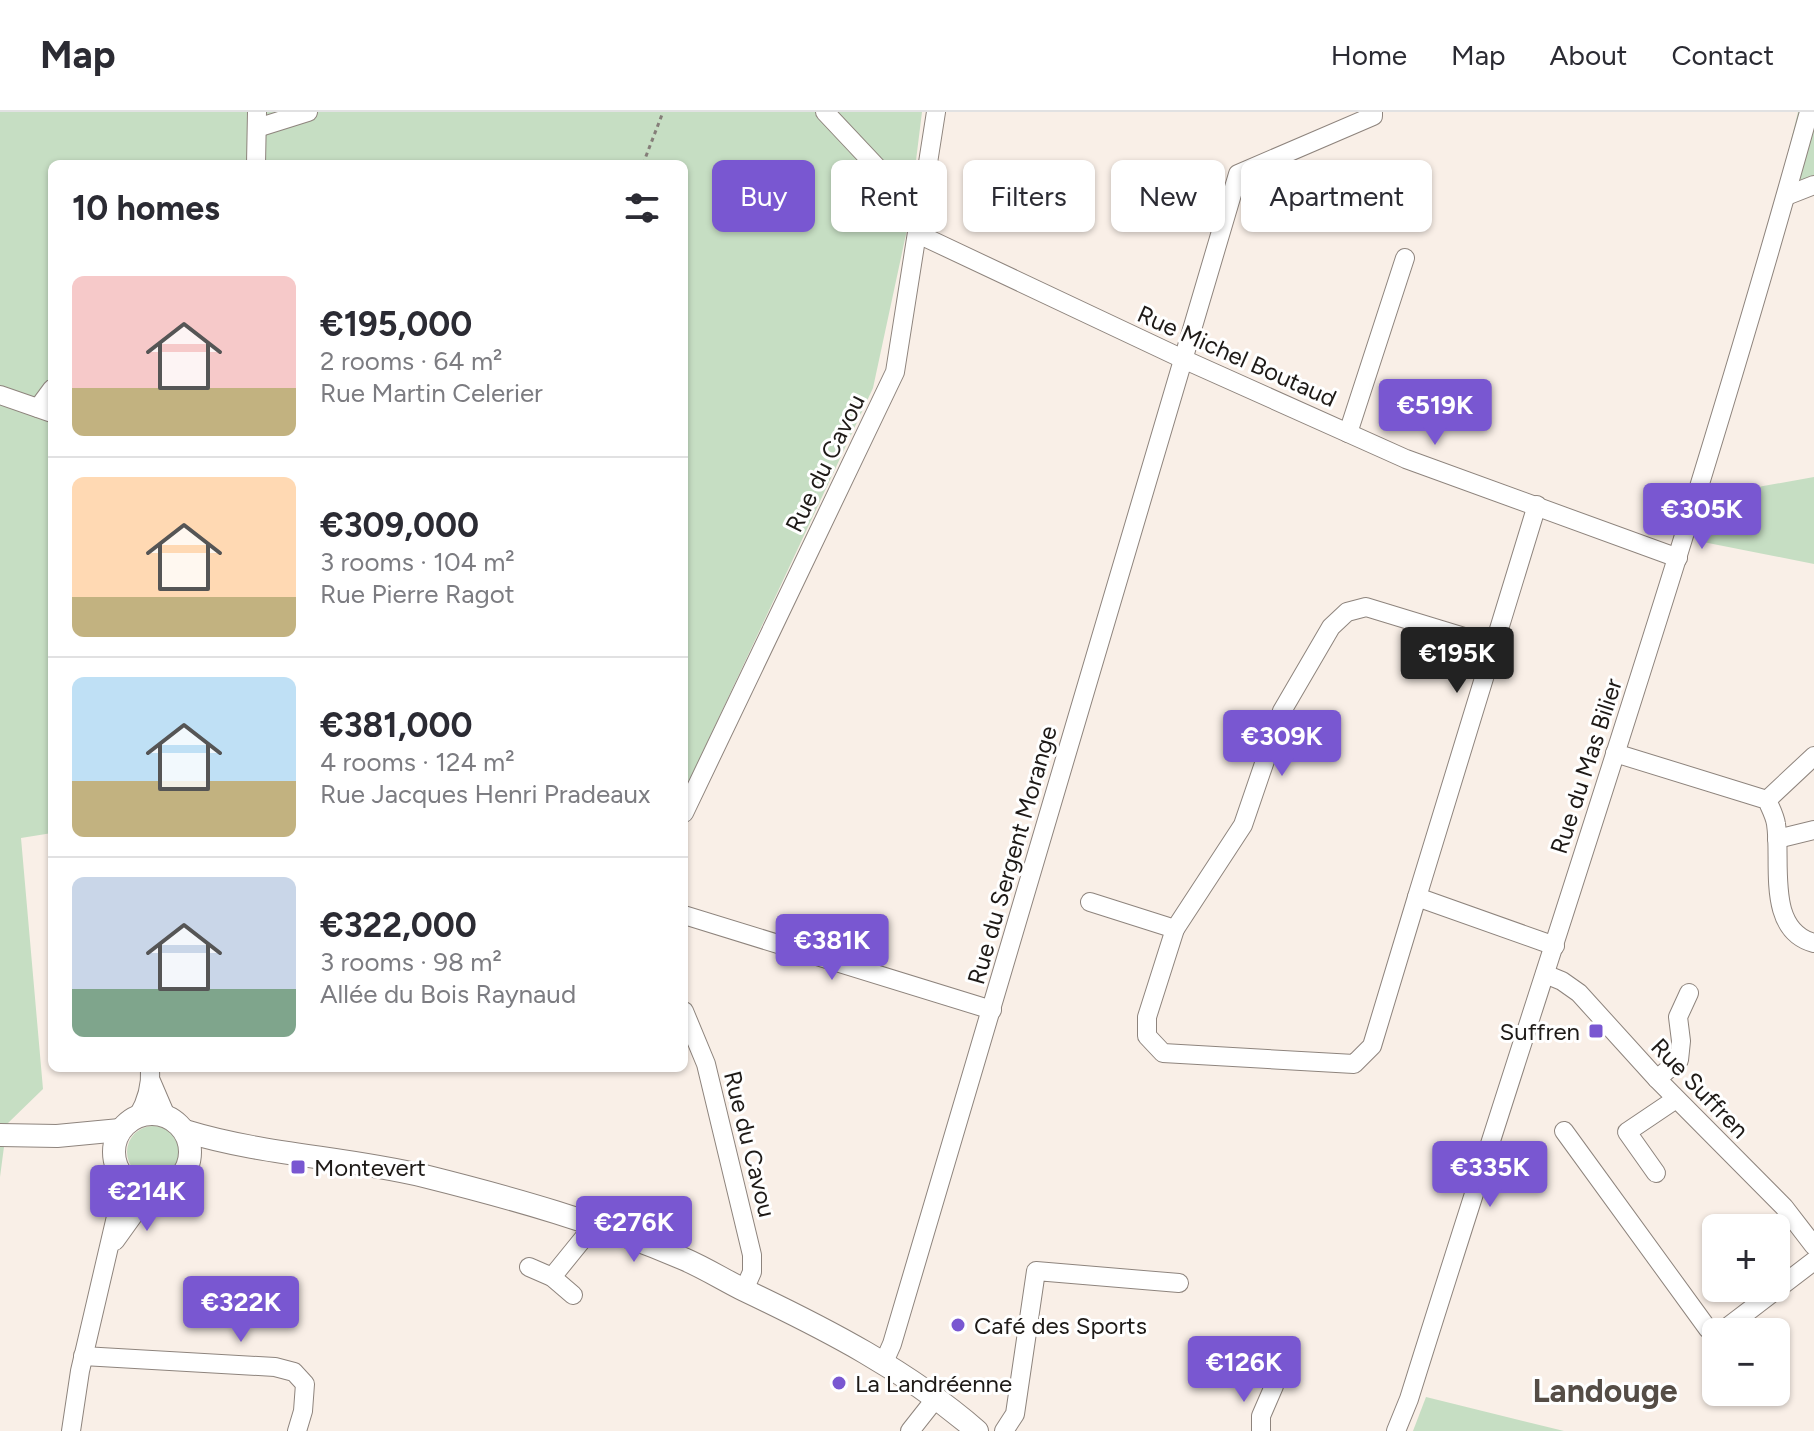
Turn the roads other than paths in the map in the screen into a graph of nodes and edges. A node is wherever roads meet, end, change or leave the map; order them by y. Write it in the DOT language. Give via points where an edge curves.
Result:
graph roads {
  1 [pos="308,112"];
  2 [pos="825,112"];
  3 [pos="936,112"];
  4 [pos="1809,112"];
  5 [pos="1378,113"];
  6 [pos="257,120"];
  7 [pos="256,160"];
  8 [pos="870,160"];
  9 [pos="929,160"];
  10 [pos="1814,185"];
  11 [pos="1786,196"];
  12 [pos="918,234"];
  13 [pos="1405,258"];
  14 [pos="1183,359"];
  15 [pos="0,395"];
  16 [pos="45,410"];
  17 [pos="1348,433"];
  18 [pos="1537,505"];
  19 [pos="1678,558"];
  20 [pos="1494,646"];
  21 [pos="1615,753"];
  22 [pos="1814,756"];
  23 [pos="1767,800"];
  24 [pos="688,805"];
  25 [pos="1814,830"];
  26 [pos="1777,839"];
  27 [pos="1417,897"];
  28 [pos="1090,902"];
  29 [pos="688,916"];
  30 [pos="1175,929"];
  31 [pos="1814,943"];
  32 [pos="1555,946"];
  33 [pos="1545,974"];
  34 [pos="1689,993"];
  35 [pos="992,1010"];
  36 [pos="688,1021"];
  37 [pos="150,1074"];
  38 [pos="1657,1079"];
  39 [pos="1676,1099"];
  40 [pos="138,1116"];
  41 [pos="166,1116"];
  42 [pos="120,1130"];
  43 [pos="185,1131"];
  44 [pos="1564,1131"];
  45 [pos="0,1135"];
  46 [pos="57,1136"];
  47 [pos="271,1151"];
  48 [pos="188,1164"];
  49 [pos="120,1171"];
  50 [pos="1656,1173"];
  51 [pos="159,1189"];
  52 [pos="595,1224"];
  53 [pos="1814,1248"];
  54 [pos="107,1254"];
  55 [pos="529,1267"];
  56 [pos="552,1277"];
  57 [pos="1179,1283"];
  58 [pos="744,1290"];
  59 [pos="573,1295"];
  60 [pos="1735,1318"];
  61 [pos="1702,1321"];
  62 [pos="83,1356"];
  63 [pos="884,1362"];
  64 [pos="1274,1386"];
  65 [pos="936,1398"];
  66 [pos="71,1431"];
  67 [pos="297,1431"];
  68 [pos="910,1431"];
  69 [pos="977,1431"];
  70 [pos="1004,1431"];
  71 [pos="1261,1431"];
  72 [pos="1396,1431"];
  1 -- 6 [label="street"];
  2 -- 8 [label="street"];
  3 -- 9 [label="street, Rue du Cavou"];
  4 -- 11 [label="street, Rue du Mas Bilier"];
  5 -- 14 [label="street, Rue du Sergent Morange" via="1238,174"];
  6 -- 7 [label="street"];
  10 -- 11 [label="street"];
  11 -- 19 [label="street, Rue du Mas Bilier"];
  12 -- 14 [label="street, Rue Michel Boutaud"];
  12 -- 24 [label="street, Rue du Cavou" via="895,372"];
  13 -- 17 [label="street"];
  14 -- 17 [label="street, Rue Michel Boutaud"];
  14 -- 35 [label="street, Rue du Sergent Morange"];
  15 -- 16 [label="street"];
  17 -- 18 [label="street, Rue Michel Boutaud"];
  18 -- 19 [label="street, Rue Michel Boutaud"];
  18 -- 20 [label="street"];
  19 -- 21 [label="street, Rue du Mas Bilier"];
  20 -- 27 [label="street"];
  20 -- 30 [label="street" via="1366,607 1347,612 1331,627 1282,711 1243,825"];
  21 -- 23 [label="street"];
  21 -- 32 [label="street, Rue du Mas Bilier"];
  22 -- 23 [label="street"];
  23 -- 26 [label="street"];
  25 -- 26 [label="street"];
  26 -- 31 [label="street" via="1781,910 1793,931"];
  27 -- 30 [label="street" via="1372,1046 1354,1064 1163,1053 1147,1036 1147,1017"];
  27 -- 32 [label="street"];
  28 -- 30 [label="street"];
  29 -- 35 [label="street"];
  32 -- 33 [label="street, Rue du Mas Bilier"];
  33 -- 38 [label="street, Rue Suffren" via="1579,993"];
  33 -- 72 [label="street, Rue du Mas Bilier"];
  34 -- 38 [label="street" via="1678,1017 1679,1060"];
  35 -- 63 [label="street, Rue du Sergent Morange"];
  36 -- 58 [label="street, Rue du Cavou" via="706,1064 752,1255"];
  37 -- 40 [label="street"];
  37 -- 41 [label="street"];
  38 -- 39 [label="street, Rue Suffren"];
  39 -- 50 [label="street" via="1627,1132"];
  39 -- 53 [label="street, Rue Suffren" via="1784,1207"];
  40 -- 41 [label="main road"];
  40 -- 42 [label="main road"];
  41 -- 43 [label="main road"];
  42 -- 46 [label="main road"];
  42 -- 49 [label="main road" via="114,1152"];
  43 -- 47 [label="main road"];
  43 -- 48 [label="main road"];
  44 -- 61 [label="street"];
  45 -- 46 [label="main road"];
  46 -- 49 [label="main road" via="94,1150"];
  47 -- 48 [label="main road" via="220,1153"];
  47 -- 52 [label="main road" via="422,1176"];
  48 -- 51 [label="main road" via="177,1181"];
  49 -- 51 [label="main road" via="135,1186"];
  49 -- 54 [label="street"];
  51 -- 54 [label="street"];
  52 -- 56 [label="street"];
  52 -- 58 [label="main road"];
  53 -- 60 [label="street"];
  54 -- 62 [label="street"];
  55 -- 56 [label="street"];
  56 -- 59 [label="street"];
  57 -- 70 [label="street" via="1036,1271 1015,1414"];
  58 -- 63 [label="main road"];
  62 -- 66 [label="street"];
  62 -- 67 [label="street" via="294,1372 305,1384"];
  63 -- 65 [label="main road"];
  64 -- 71 [label="street" via="1261,1416"];
  65 -- 68 [label="street"];
  65 -- 69 [label="main road"];
}
